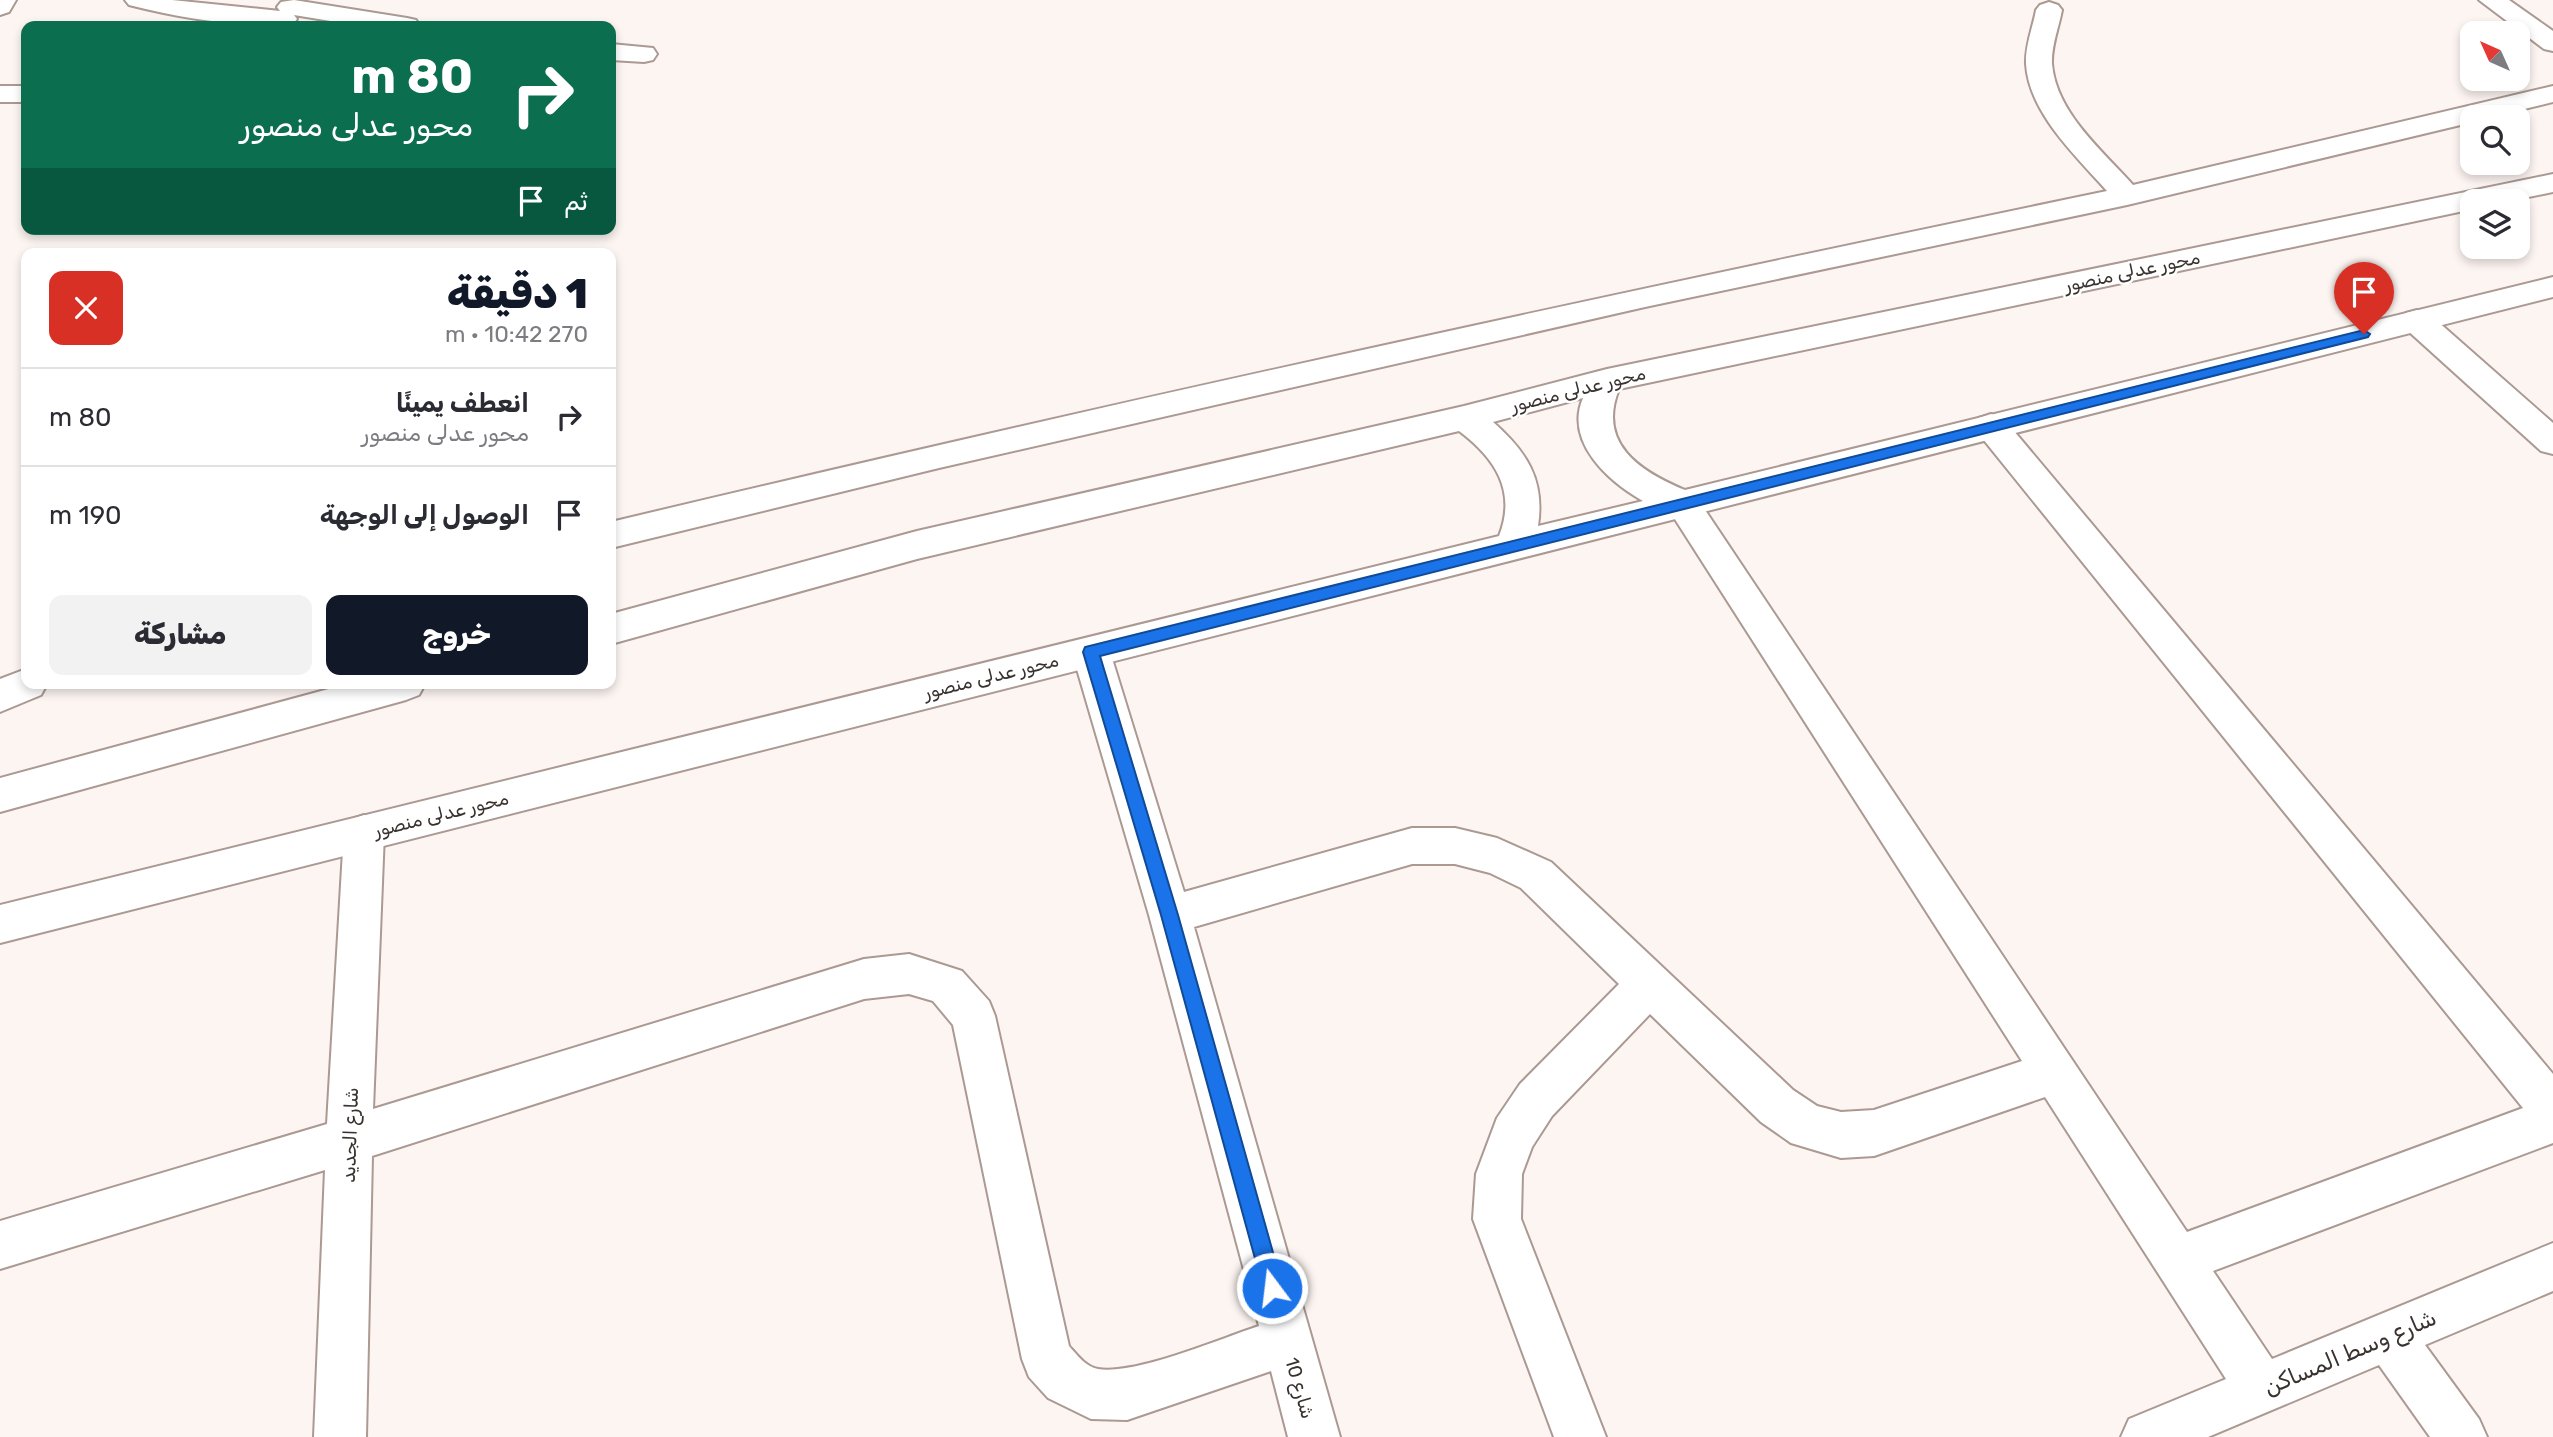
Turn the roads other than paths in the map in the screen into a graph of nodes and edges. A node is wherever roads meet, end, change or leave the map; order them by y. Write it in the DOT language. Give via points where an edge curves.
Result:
graph roads {
  1 [pos="3,0"];
  2 [pos="138,0"];
  3 [pos="2492,0"];
  4 [pos="0,6"];
  5 [pos="2049,10"];
  6 [pos="286,13"];
  7 [pos="360,21"];
  8 [pos="2553,43"];
  9 [pos="616,52"];
  10 [pos="644,54"];
  11 [pos="0,94"];
  12 [pos="21,94"];
  13 [pos="2553,94"];
  14 [pos="2553,183"];
  15 [pos="2127,196"];
  16 [pos="2553,287"];
  17 [pos="2417,321"];
  18 [pos="1607,380"];
  19 [pos="1464,418"];
  20 [pos="1991,426"];
  21 [pos="2553,442"];
  22 [pos="1684,504"];
  23 [pos="616,534"];
  24 [pos="1512,548"];
  25 [pos="616,628"];
  26 [pos="1091,652"];
  27 [pos="21,676"];
  28 [pos="0,681"];
  29 [pos="21,687"];
  30 [pos="388,689"];
  31 [pos="0,696"];
  32 [pos="0,795"];
  33 [pos="364,833"];
  34 [pos="1170,915"];
  35 [pos="0,925"];
  36 [pos="1649,984"];
  37 [pos="2055,1072"];
  38 [pos="2553,1109"];
  39 [pos="2553,1120"];
  40 [pos="349,1140"];
  41 [pos="0,1245"];
  42 [pos="2177,1260"];
  43 [pos="2553,1267"];
  44 [pos="2388,1336"];
  45 [pos="1287,1341"];
  46 [pos="2262,1389"];
  47 [pos="340,1437"];
  48 [pos="1314,1437"];
  49 [pos="1580,1437"];
  50 [pos="2147,1437"];
  51 [pos="2460,1437"];
  1 -- 4 [label="street"];
  2 -- 6 [label="street" via="231,17"];
  3 -- 8 [label="street"];
  5 -- 15 [label="street" via="2039,64 2045,93"];
  6 -- 7 [label="street"];
  9 -- 10 [label="street"];
  11 -- 12 [label="street"];
  13 -- 15 [label="street"];
  14 -- 18 [label="street, محور عدلى منصور"];
  15 -- 23 [label="street" via="1645,297"];
  16 -- 17 [label="street, محور عدلى منصور"];
  17 -- 20 [label="street, محور عدلى منصور"];
  17 -- 21 [label="street"];
  18 -- 19 [label="street, محور عدلى منصور"];
  18 -- 22 [label="street" via="1594,413 1604,450 1636,482"];
  19 -- 24 [label="street" via="1502,447 1515,466 1524,507"];
  19 -- 25 [label="street, محور عدلى منصور" via="917,545"];
  20 -- 22 [label="street, محور عدلى منصور"];
  20 -- 38 [label="street"];
  22 -- 24 [label="street, محور عدلى منصور"];
  22 -- 37 [label="street"];
  24 -- 26 [label="street, محور عدلى منصور"];
  26 -- 33 [label="street, محور عدلى منصور"];
  26 -- 34 [label="street, شارع 10"];
  27 -- 28 [label="street"];
  29 -- 31 [label="street"];
  30 -- 32 [label="street"];
  33 -- 35 [label="street, محور عدلى منصور"];
  33 -- 40 [label="street, شارع الجديد"];
  34 -- 36 [label="street" via="1412,846 1455,846 1497,856 1536,875"];
  34 -- 45 [label="street, شارع 10"];
  36 -- 37 [label="street" via="1777,1107 1807,1127 1841,1135 1874,1133"];
  36 -- 49 [label="street" via="1536,1100 1513,1134 1499,1174 1497,1219"];
  37 -- 42 [label="street"];
  39 -- 42 [label="street"];
  40 -- 41 [label="street"];
  40 -- 45 [label="street" via="864,979 909,974 947,985 973,1016 1047,1359 1066,1380 1091,1394 1127,1395"];
  40 -- 47 [label="street, شارع الجديد"];
  42 -- 46 [label="street"];
  43 -- 44 [label="street, شارع وسط المساكن"];
  44 -- 46 [label="street, شارع وسط المساكن"];
  44 -- 51 [label="street"];
  45 -- 48 [label="street, شارع 10"];
  46 -- 50 [label="street, شارع وسط المساكن"];
}
